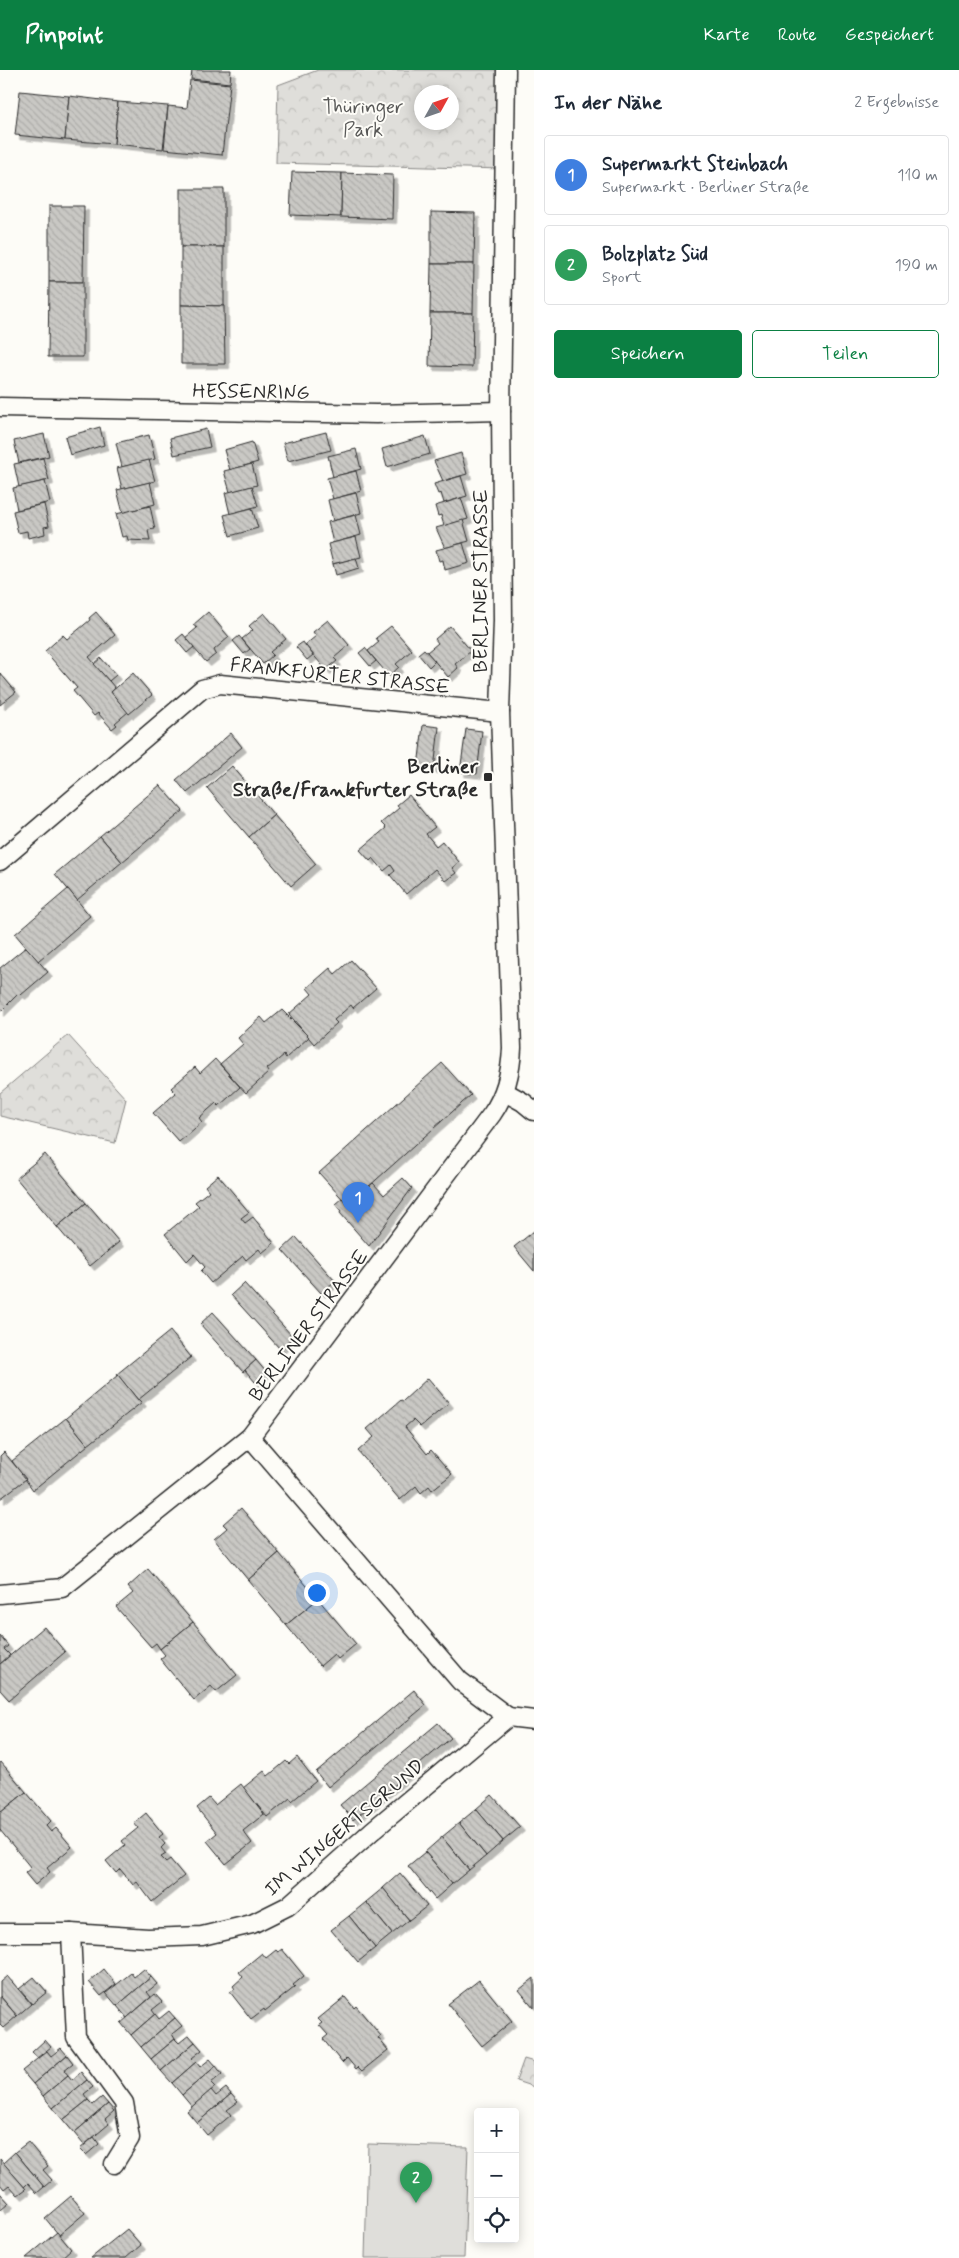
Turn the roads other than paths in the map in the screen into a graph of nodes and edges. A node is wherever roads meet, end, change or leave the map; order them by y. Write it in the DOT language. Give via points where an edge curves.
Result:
graph roads {
  1 [pos="506,70"];
  2 [pos="0,407"];
  3 [pos="501,411"];
  4 [pos="500,712"];
  5 [pos="0,860"];
  6 [pos="505,1092"];
  7 [pos="534,1111"];
  8 [pos="250,1437"];
  9 [pos="0,1594"];
  10 [pos="508,1717"];
  11 [pos="534,1720"];
  12 [pos="0,1933"];
  13 [pos="71,1933"];
  14 [pos="114,2164"];
  1 -- 3 [label="street, BERLINER STRASSE"];
  2 -- 3 [label="street, HESSENRING" via="376,414"];
  3 -- 4 [label="street, BERLINER STRASSE" via="503,620"];
  4 -- 5 [label="street, FRANKFURTER STRASSE" via="220,684 202,689"];
  4 -- 6 [label="street, BERLINER STRASSE" via="512,1048"];
  6 -- 7 [label="street"];
  6 -- 8 [label="street, BERLINER STRASSE" via="492,1114"];
  8 -- 9 [label="street, BERLINER STRASSE" via="62,1588"];
  8 -- 10 [label="street" via="460,1682"];
  10 -- 11 [label="street"];
  10 -- 13 [label="street, IM WINGERTSGRUND" via="288,1906 252,1924 202,1936 148,1938"];
  12 -- 13 [label="street, IM WINGERTSGRUND"];
  13 -- 14 [label="street" via="76,2037 124,2103 130,2138"];
}
